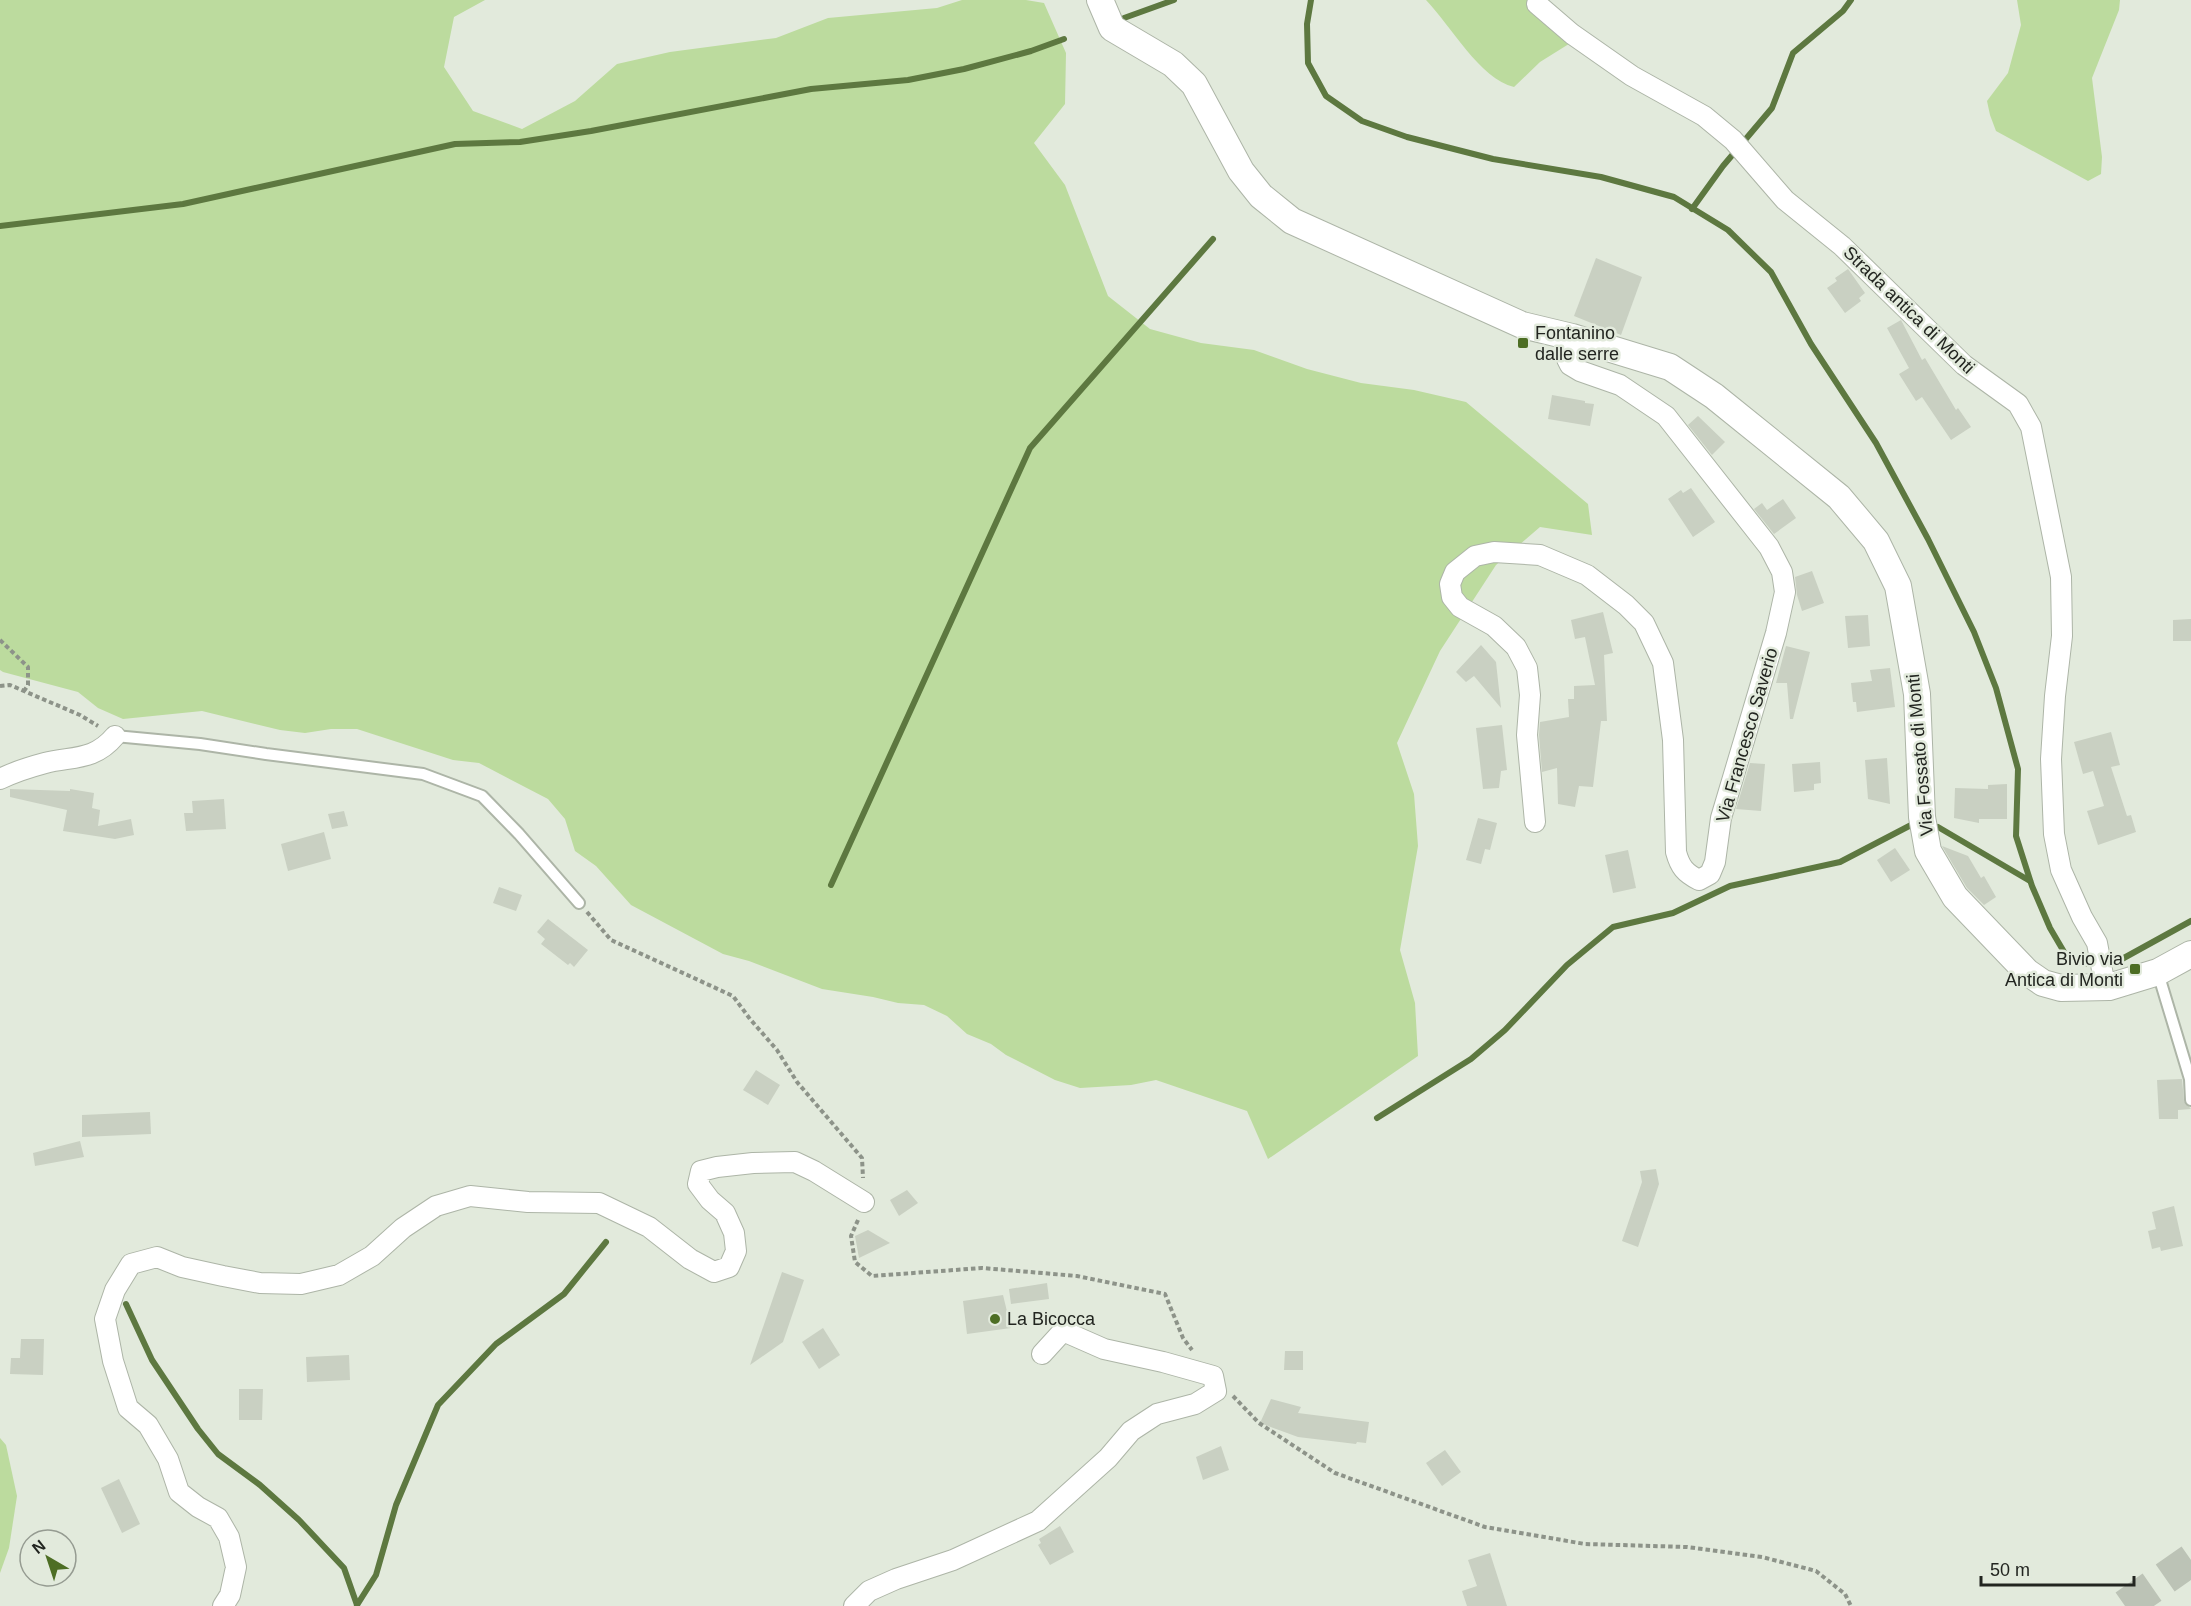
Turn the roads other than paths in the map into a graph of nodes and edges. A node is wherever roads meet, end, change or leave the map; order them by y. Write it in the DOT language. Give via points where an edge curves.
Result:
graph roads {
  1 [pos="1100,0"];
  2 [pos="1537,4"];
  3 [pos="1572,337"];
  4 [pos="115,736"];
  5 [pos="0,779"];
  6 [pos="1534,822"];
  7 [pos="579,903"];
  8 [pos="2191,954"];
  9 [pos="2158,972"];
  10 [pos="2106,981"];
  11 [pos="2191,1100"];
  12 [pos="864,1202"];
  13 [pos="1042,1354"];
  14 [pos="223,1606"];
  15 [pos="854,1606"];
  1 -- 3 [label="street, Via Fossato di Monti" via="1112,28 1173,64 1194,84 1241,171 1261,196 1292,221 1522,325"];
  2 -- 10 [label="street, Strada antica di Monti" via="1632,76 1704,116 1733,140 1785,200 1842,246 1964,365 2018,404 2031,427 2061,577 2062,636 2051,759 2054,834 2061,870 2097,943"];
  3 -- 6 [label="street, Via Francesco Saverio" via="1567,359 1570,364 1620,385 1666,416 1769,547 1782,572 1785,592 1721,818 1715,862 1710,873 1699,880 1679,865 1676,852 1673,740 1664,663 1644,623 1587,576 1540,555 1494,552 1476,556 1455,572 1450,584 1452,597 1460,607 1494,626 1516,647 1527,668 1527,735"];
  3 -- 10 [label="street, Via Fossato di Monti" via="1670,367 1714,396 1839,497 1876,541 1898,586 1917,694 1922,817 1928,851 1955,897 2027,972 2043,983 2061,988"];
  4 -- 5 [label="street" via="89,756 46,762"];
  4 -- 7 [label="lane" via="423,774 482,796"];
  8 -- 9 [label="street, Via Fossato di Monti"];
  9 -- 10 [label="street, Via Fossato di Monti"];
  9 -- 11 [label="lane" via="2190,1079"];
  12 -- 14 [label="street" via="795,1162 753,1163 701,1172 698,1184 725,1213 734,1233 736,1251 729,1267 714,1272 649,1227 599,1203 528,1203 470,1196 436,1206 372,1256 339,1275 301,1284 260,1283 182,1267 157,1257 131,1264 114,1290 105,1320 113,1361 128,1407 148,1425 168,1459 178,1492 218,1518 229,1537 236,1567 230,1595"];
  13 -- 15 [label="street" via="1063,1331 1104,1349 1212,1376 1216,1391 1195,1404 1157,1414 1131,1431 1108,1458 1038,1521 953,1560 869,1591"];
}
